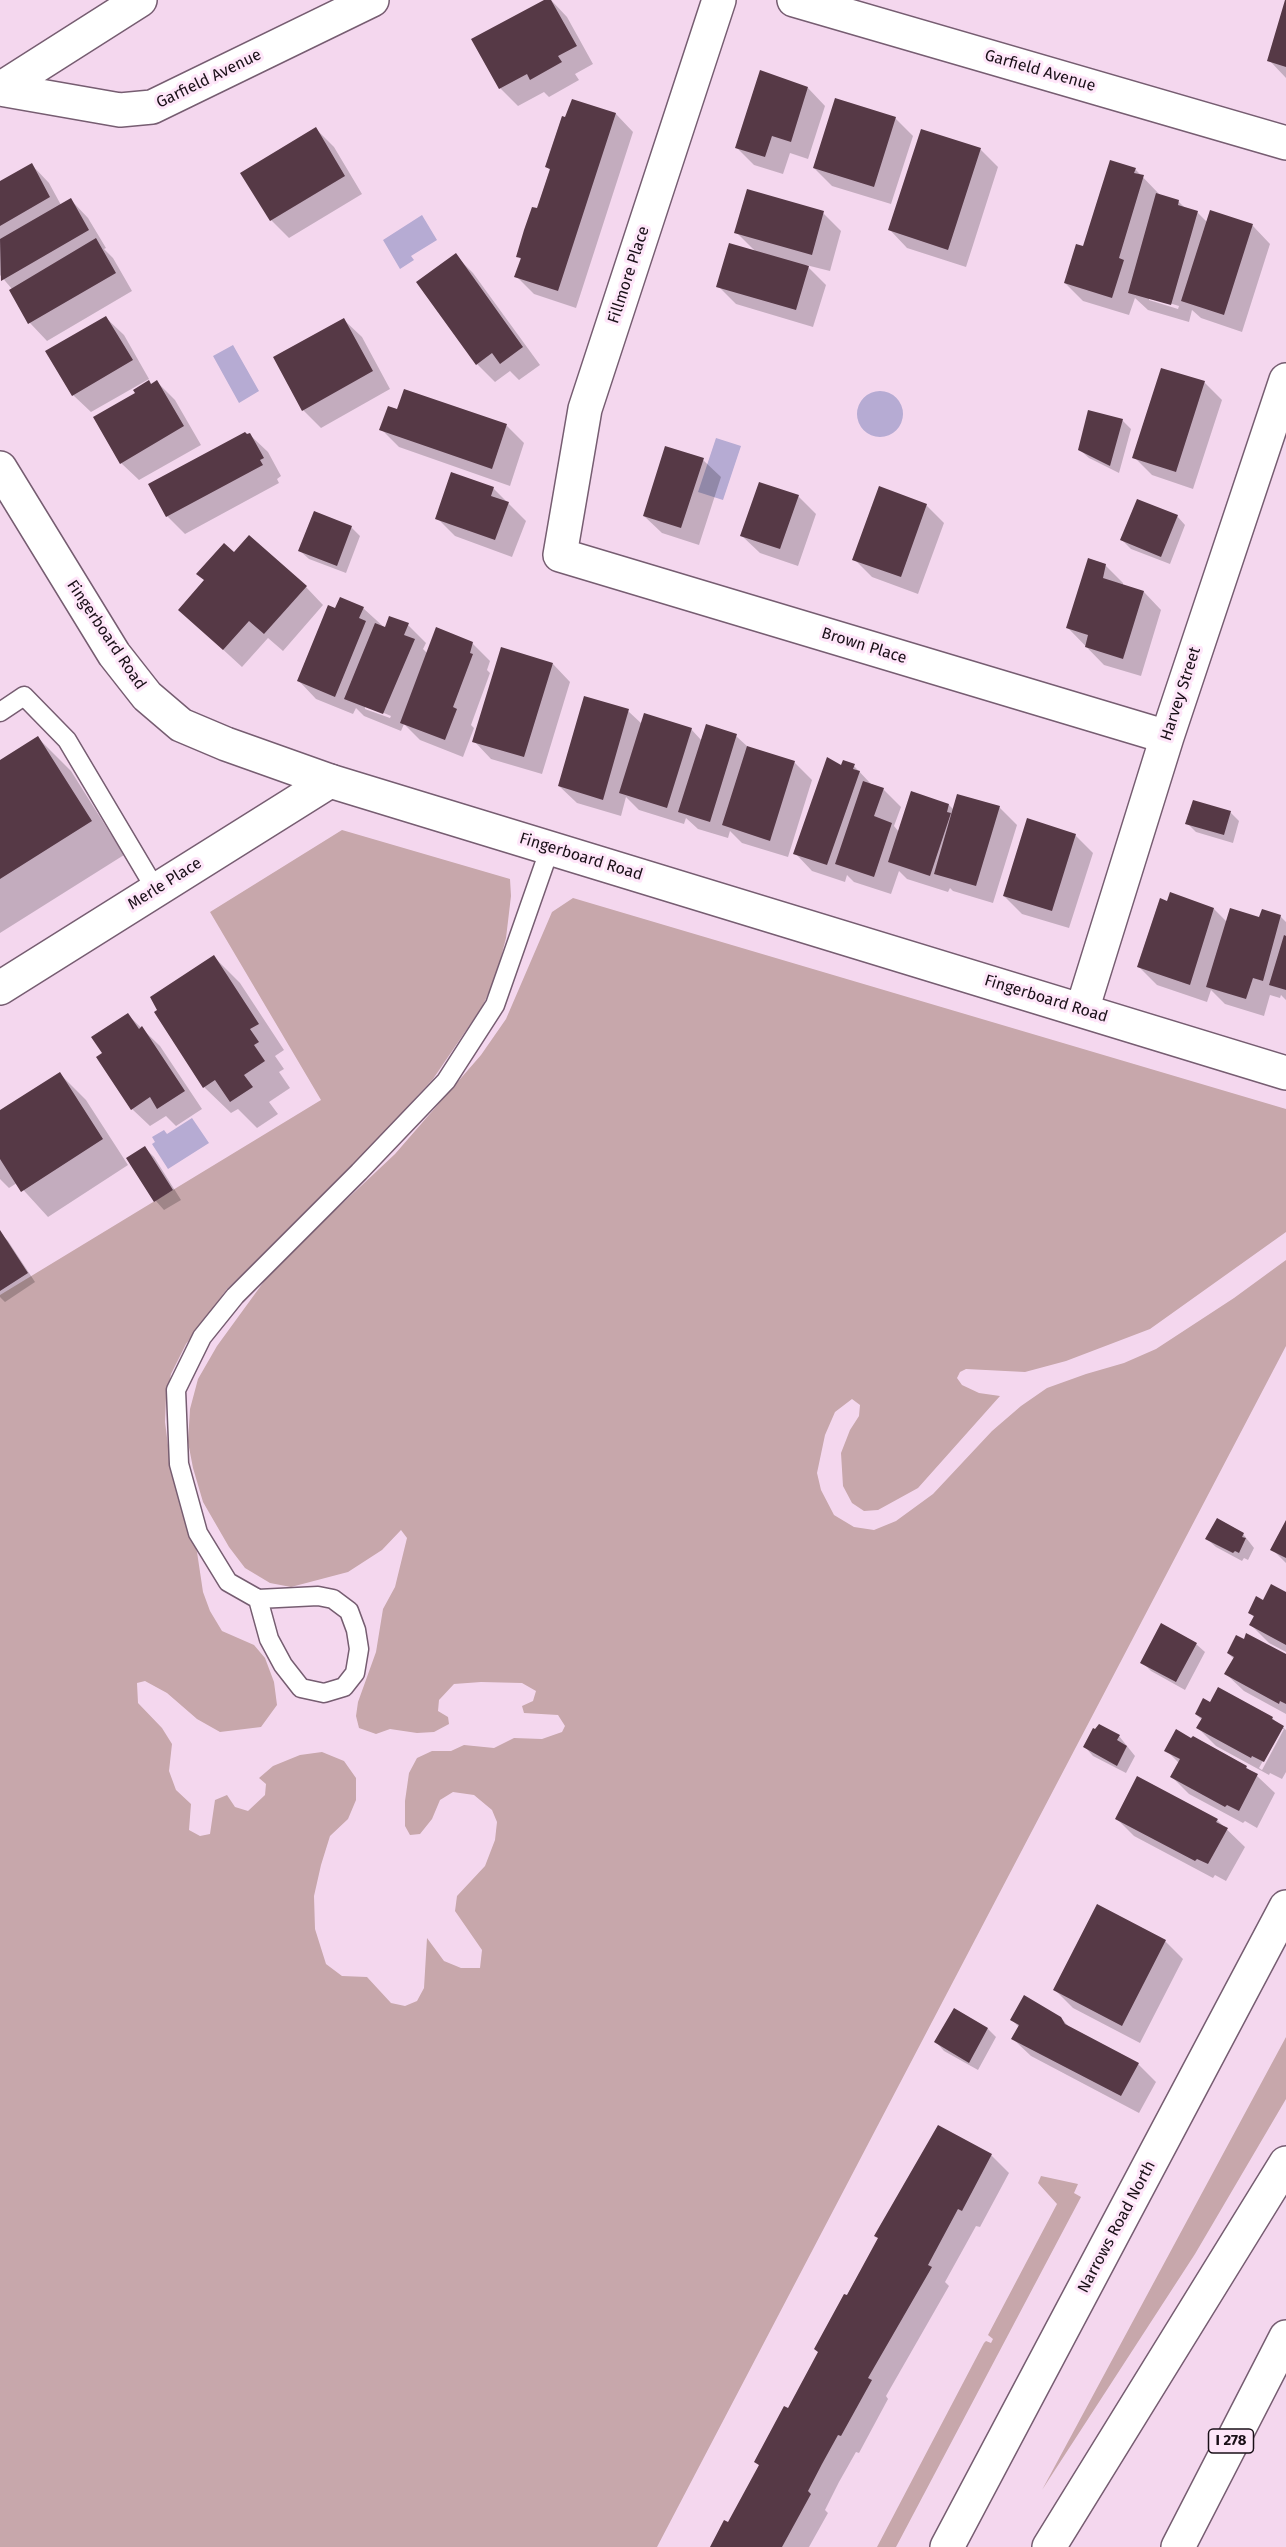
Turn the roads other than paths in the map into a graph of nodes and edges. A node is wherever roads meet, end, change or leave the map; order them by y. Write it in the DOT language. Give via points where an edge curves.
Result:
graph roads {
  1 [pos="140,0"];
  2 [pos="372,0"];
  3 [pos="719,0"];
  4 [pos="794,0"];
  5 [pos="0,89"];
  6 [pos="1286,143"];
  7 [pos="1286,380"];
  8 [pos="0,468"];
  9 [pos="561,555"];
  10 [pos="0,712"];
  11 [pos="1167,737"];
  12 [pos="330,781"];
  13 [pos="550,848"];
  14 [pos="156,890"];
  15 [pos="0,988"];
  16 [pos="1082,1010"];
  17 [pos="1286,1073"];
  18 [pos="258,1599"];
  19 [pos="1286,1907"];
  20 [pos="1286,2163"];
  21 [pos="1286,2337"];
  22 [pos="947,2547"];
  23 [pos="1049,2547"];
  24 [pos="1178,2547"];
  1 -- 5 [label="main road"];
  2 -- 5 [label="main road, Garfield Avenue" via="152,107 120,110"];
  3 -- 9 [label="main road, Fillmore Place" via="585,409"];
  4 -- 6 [label="main road, Garfield Avenue"];
  7 -- 11 [label="main road, Harvey Street"];
  8 -- 12 [label="main road, Fingerboard Road" via="114,654 147,696 181,725"];
  9 -- 11 [label="main road, Brown Place"];
  10 -- 14 [label="lane" via="24,696 67,740"];
  11 -- 16 [label="main road, Harvey Street"];
  12 -- 13 [label="main road, Fingerboard Road"];
  12 -- 14 [label="main road, Merle Place"];
  13 -- 16 [label="main road, Fingerboard Road"];
  13 -- 18 [label="lane" via="495,1005 446,1082 235,1296 202,1337 176,1390 179,1464 198,1533 228,1582"];
  14 -- 15 [label="main road, Merle Place"];
  16 -- 17 [label="main road, Fingerboard Road"];
  18 -- 18 [label="lane" via="268,1639 301,1688 324,1693 344,1687 355,1673 358,1649 349,1611 333,1599 318,1596"];
  19 -- 22 [label="main road, Narrows Road North"];
  20 -- 23 [label="main road"];
  21 -- 24 [label="main road, I 278"];
}
